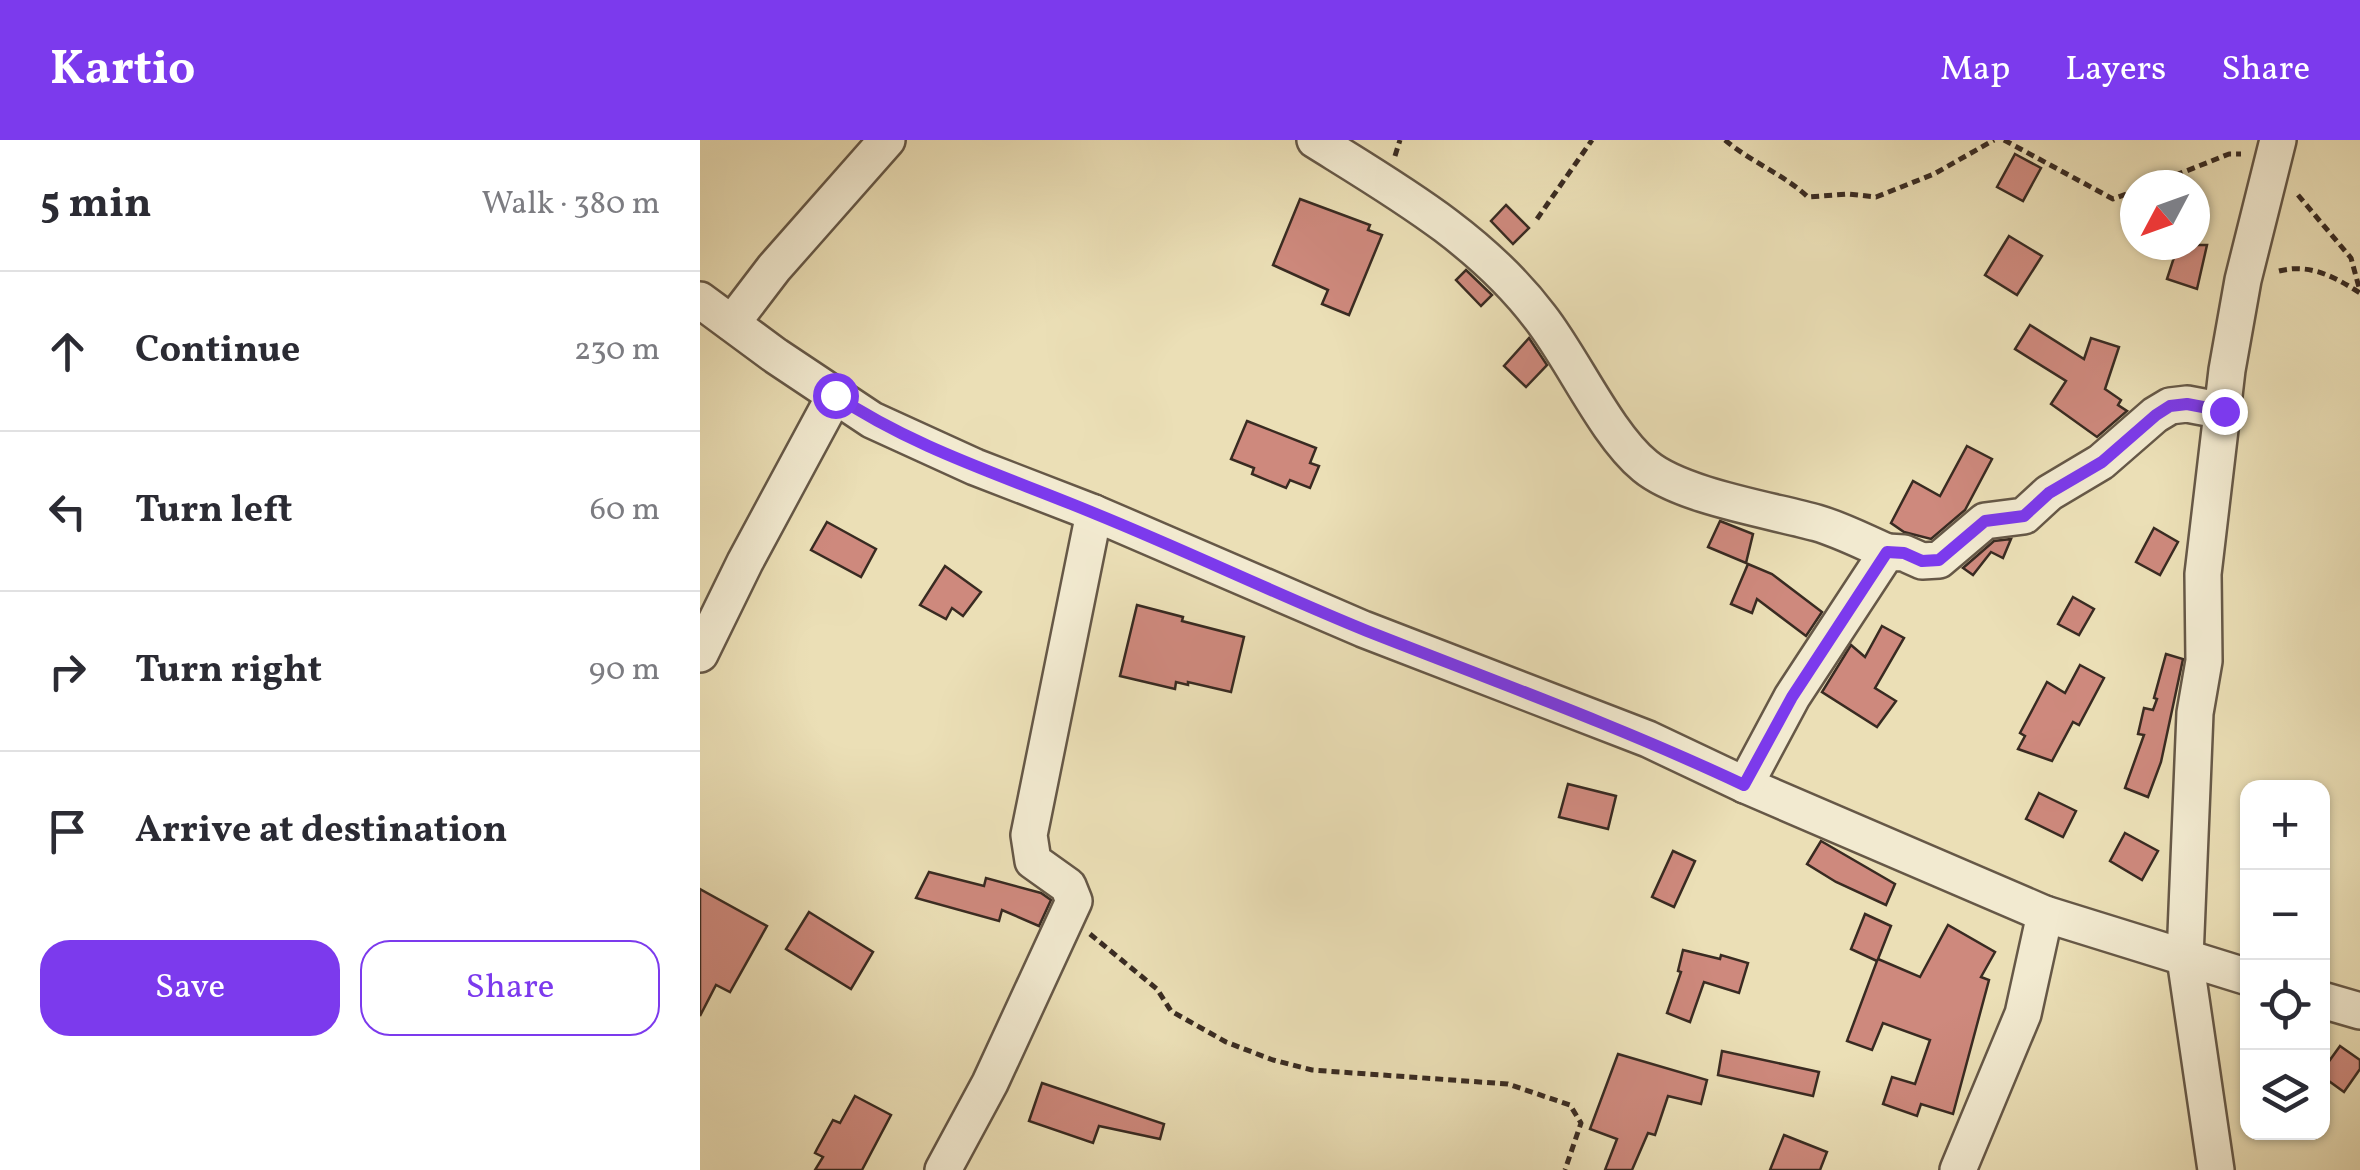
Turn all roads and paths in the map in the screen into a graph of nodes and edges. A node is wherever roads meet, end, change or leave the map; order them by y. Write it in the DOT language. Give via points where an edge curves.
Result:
graph roads {
  1 [pos="887,140"];
  2 [pos="1315,140"];
  3 [pos="1592,140"];
  4 [pos="1725,140"];
  5 [pos="1994,140"];
  6 [pos="2004,140"];
  7 [pos="2274,154"];
  8 [pos="2188,170"];
  9 [pos="2120,197"];
  10 [pos="1538,218"];
  11 [pos="2243,280"];
  12 [pos="2360,292"];
  13 [pos="700,300"];
  14 [pos="732,323"];
  15 [pos="835,395"];
  16 [pos="2224,411"];
  17 [pos="1094,513"];
  18 [pos="1887,552"];
  19 [pos="700,654"];
  20 [pos="1744,785"];
  21 [pos="2045,914"];
  22 [pos="1064,924"];
  23 [pos="2185,958"];
  24 [pos="2240,975"];
  25 [pos="2330,1002"];
  26 [pos="2360,1011"];
  27 [pos="943,1170"];
  28 [pos="1565,1170"];
  29 [pos="1958,1170"];
  30 [pos="2216,1170"];
  1 -- 14 [label="street"];
  2 -- 18 [label="street" via="1463,237 1539,316 1646,466 1673,483 1821,524"];
  3 -- 10 [label="path"];
  4 -- 5 [label="path" via="1808,197 1876,197"];
  6 -- 9 [label="path" via="2113,200"];
  7 -- 8 [label="path" via="2229,154"];
  7 -- 11 [label="street"];
  7 -- 12 [label="path" via="2317,220 2352,258"];
  11 -- 12 [label="path" via="2290,268 2327,272"];
  11 -- 16 [label="street"];
  13 -- 14 [label="street"];
  14 -- 15 [label="street"];
  15 -- 17 [label="street" via="872,420 975,467"];
  15 -- 19 [label="street"];
  16 -- 18 [label="street" via="2170,406 2024,516 1985,521 1939,560"];
  16 -- 23 [label="street" via="2203,574 2204,661 2195,712"];
  17 -- 20 [label="street"];
  17 -- 22 [label="street" via="1029,835 1034,861 1068,886 1074,901"];
  18 -- 20 [label="street" via="1792,697"];
  20 -- 21 [label="street"];
  21 -- 23 [label="street"];
  21 -- 29 [label="street" via="2023,1014"];
  22 -- 27 [label="street"];
  22 -- 28 [label="path" via="1095,936 1157,989 1172,1011 1273,1060 1312,1070 1508,1084 1570,1104 1581,1123"];
  23 -- 24 [label="street"];
  23 -- 30 [label="street"];
  25 -- 26 [label="street"];
}
